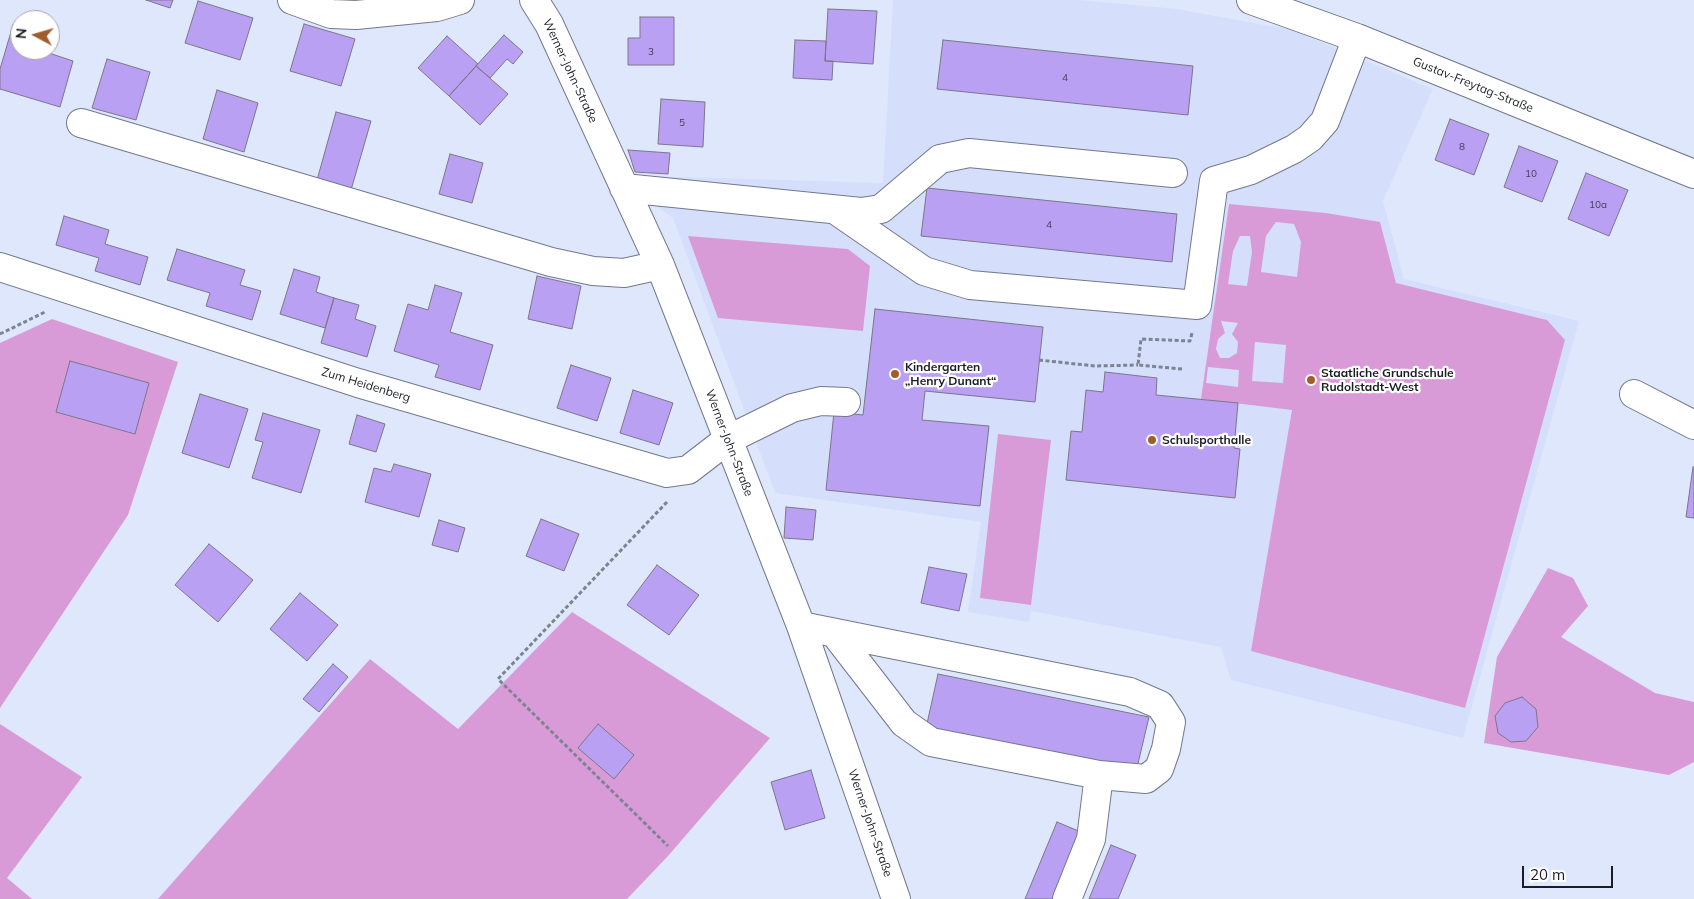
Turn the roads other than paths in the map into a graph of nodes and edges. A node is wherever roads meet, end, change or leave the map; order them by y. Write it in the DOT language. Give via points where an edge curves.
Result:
graph roads {
  1 [pos="292,0"];
  2 [pos="460,0"];
  3 [pos="534,0"];
  4 [pos="1251,0"];
  5 [pos="1356,38"];
  6 [pos="81,123"];
  7 [pos="1173,173"];
  8 [pos="1694,174"];
  9 [pos="624,188"];
  10 [pos="837,211"];
  11 [pos="660,265"];
  12 [pos="0,267"];
  13 [pos="1634,394"];
  14 [pos="846,402"];
  15 [pos="1694,425"];
  16 [pos="728,440"];
  17 [pos="801,626"];
  18 [pos="836,635"];
  19 [pos="1099,775"];
  20 [pos="896,899"];
  21 [pos="1067,899"];
  1 -- 2 [label="street" via="330,14 356,15 437,7"];
  3 -- 9 [label="street, Werner-John-Straße" via="549,24"];
  4 -- 5 [label="street, Gustav-Freytag-Straße"];
  5 -- 8 [label="street, Gustav-Freytag-Straße"];
  5 -- 10 [label="street" via="1325,121 1310,138 1251,170 1214,181 1197,305 970,285 924,271"];
  6 -- 11 [label="street" via="551,262 592,271 624,272"];
  7 -- 10 [label="street" via="968,153 940,160 881,209"];
  9 -- 10 [label="street"];
  9 -- 11 [label="street, Werner-John-Straße"];
  11 -- 16 [label="street, Werner-John-Straße"];
  12 -- 16 [label="street, Zum Heidenberg" via="358,383 667,473 688,470"];
  13 -- 15 [label="street"];
  14 -- 16 [label="street" via="821,400 792,408"];
  16 -- 17 [label="street, Werner-John-Straße"];
  17 -- 18 [label="street"];
  17 -- 20 [label="street, Werner-John-Straße"];
  18 -- 19 [label="street" via="904,723 931,742"];
  18 -- 19 [label="street" via="1130,692 1160,705 1171,722 1159,769 1146,779"];
  19 -- 21 [label="street" via="1091,839"];
}
